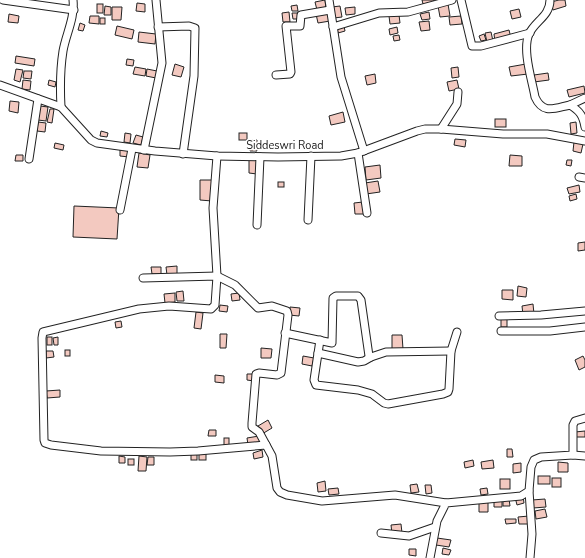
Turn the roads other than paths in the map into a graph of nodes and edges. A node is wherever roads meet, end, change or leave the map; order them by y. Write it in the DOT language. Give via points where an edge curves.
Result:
graph roads {
  1 [pos="3,0"];
  2 [pos="73,0"];
  3 [pos="156,0"];
  4 [pos="328,0"];
  5 [pos="452,0"];
  6 [pos="462,0"];
  7 [pos="550,0"];
  8 [pos="74,10"];
  9 [pos="330,10"];
  10 [pos="158,27"];
  11 [pos="333,27"];
  12 [pos="530,34"];
  13 [pos="276,75"];
  14 [pos="0,85"];
  15 [pos="458,92"];
  16 [pos="585,98"];
  17 [pos="38,99"];
  18 [pos="570,105"];
  19 [pos="60,107"];
  20 [pos="585,127"];
  21 [pos="441,129"];
  22 [pos="585,141"];
  23 [pos="132,149"];
  24 [pos="144,150"];
  25 [pos="361,152"];
  26 [pos="183,154"];
  27 [pos="216,156"];
  28 [pos="311,156"];
  29 [pos="260,157"];
  30 [pos="29,159"];
  31 [pos="120,210"];
  32 [pos="366,213"];
  33 [pos="308,220"];
  34 [pos="257,225"];
  35 [pos="217,276"];
  36 [pos="142,278"];
  37 [pos="585,311"];
  38 [pos="499,316"];
  39 [pos="585,327"];
  40 [pos="501,331"];
  41 [pos="457,332"];
  42 [pos="285,333"];
  43 [pos="320,340"];
  44 [pos="451,351"];
  45 [pos="318,353"];
  46 [pos="371,358"];
  47 [pos="585,418"];
  48 [pos="266,445"];
  49 [pos="573,455"];
  50 [pos="585,456"];
  51 [pos="529,491"];
  52 [pos="446,503"];
  53 [pos="435,527"];
  54 [pos="382,533"];
  55 [pos="430,558"];
  56 [pos="530,558"];
  1 -- 8 [label="street"];
  2 -- 8 [label="street"];
  3 -- 10 [label="street"];
  4 -- 9 [label="street"];
  5 -- 11 [label="street" via="408,12 379,14"];
  6 -- 12 [label="street" via="471,45 474,47"];
  7 -- 12 [label="street" via="548,12"];
  8 -- 19 [label="street" via="63,51"];
  9 -- 11 [label="street"];
  9 -- 13 [label="street" via="301,15 300,26 286,26 291,72"];
  10 -- 24 [label="street" via="162,63"];
  10 -- 26 [label="street" via="189,26 195,30 194,76"];
  11 -- 25 [label="street" via="341,77"];
  12 -- 18 [label="street" via="527,52 538,104 550,109"];
  14 -- 17 [label="street, Siddeswri Road"];
  15 -- 21 [label="street" via="457,104"];
  16 -- 18 [label="street"];
  17 -- 19 [label="street, Siddeswri Road"];
  17 -- 30 [label="street"];
  18 -- 20 [label="street" via="582,114"];
  19 -- 23 [label="street, Siddeswri Road" via="94,142"];
  21 -- 22 [label="street, Siddeswri Road" via="503,134 547,134"];
  21 -- 25 [label="street, Siddeswri Road" via="417,131"];
  23 -- 24 [label="street, Siddeswri Road"];
  23 -- 31 [label="street"];
  24 -- 26 [label="street, Siddeswri Road"];
  25 -- 28 [label="street, Siddeswri Road" via="341,156"];
  25 -- 32 [label="street"];
  26 -- 27 [label="street, Siddeswri Road"];
  27 -- 29 [label="street, Siddeswri Road"];
  27 -- 35 [label="street" via="213,208"];
  28 -- 29 [label="street, Siddeswri Road"];
  28 -- 33 [label="street"];
  29 -- 34 [label="street"];
  35 -- 36 [label="street"];
  35 -- 42 [label="street" via="235,285 258,308 272,306 287,311"];
  35 -- 48 [label="street" via="215,306 211,309 169,306 139,309 43,332 44,440 51,445 100,451 198,451"];
  37 -- 38 [label="street"];
  39 -- 40 [label="street"];
  41 -- 44 [label="street"];
  42 -- 43 [label="street"];
  42 -- 48 [label="street" via="280,374 258,373 256,376 252,426"];
  43 -- 45 [label="street"];
  43 -- 46 [label="street" via="333,342 333,298 358,296 362,300"];
  44 -- 45 [label="street" via="448,392 388,404 372,394 358,390 316,385 314,380"];
  44 -- 46 [label="street" via="386,352"];
  45 -- 46 [label="street" via="358,362"];
  47 -- 49 [label="street" via="573,425"];
  48 -- 52 [label="street" via="273,459 277,488 288,495 322,501 395,495"];
  49 -- 50 [label="street"];
  49 -- 51 [label="street" via="541,457 534,460"];
  51 -- 52 [label="street" via="521,496"];
  51 -- 56 [label="street" via="532,534"];
  52 -- 53 [label="street"];
  53 -- 54 [label="street" via="413,536"];
  53 -- 55 [label="street"];
}
